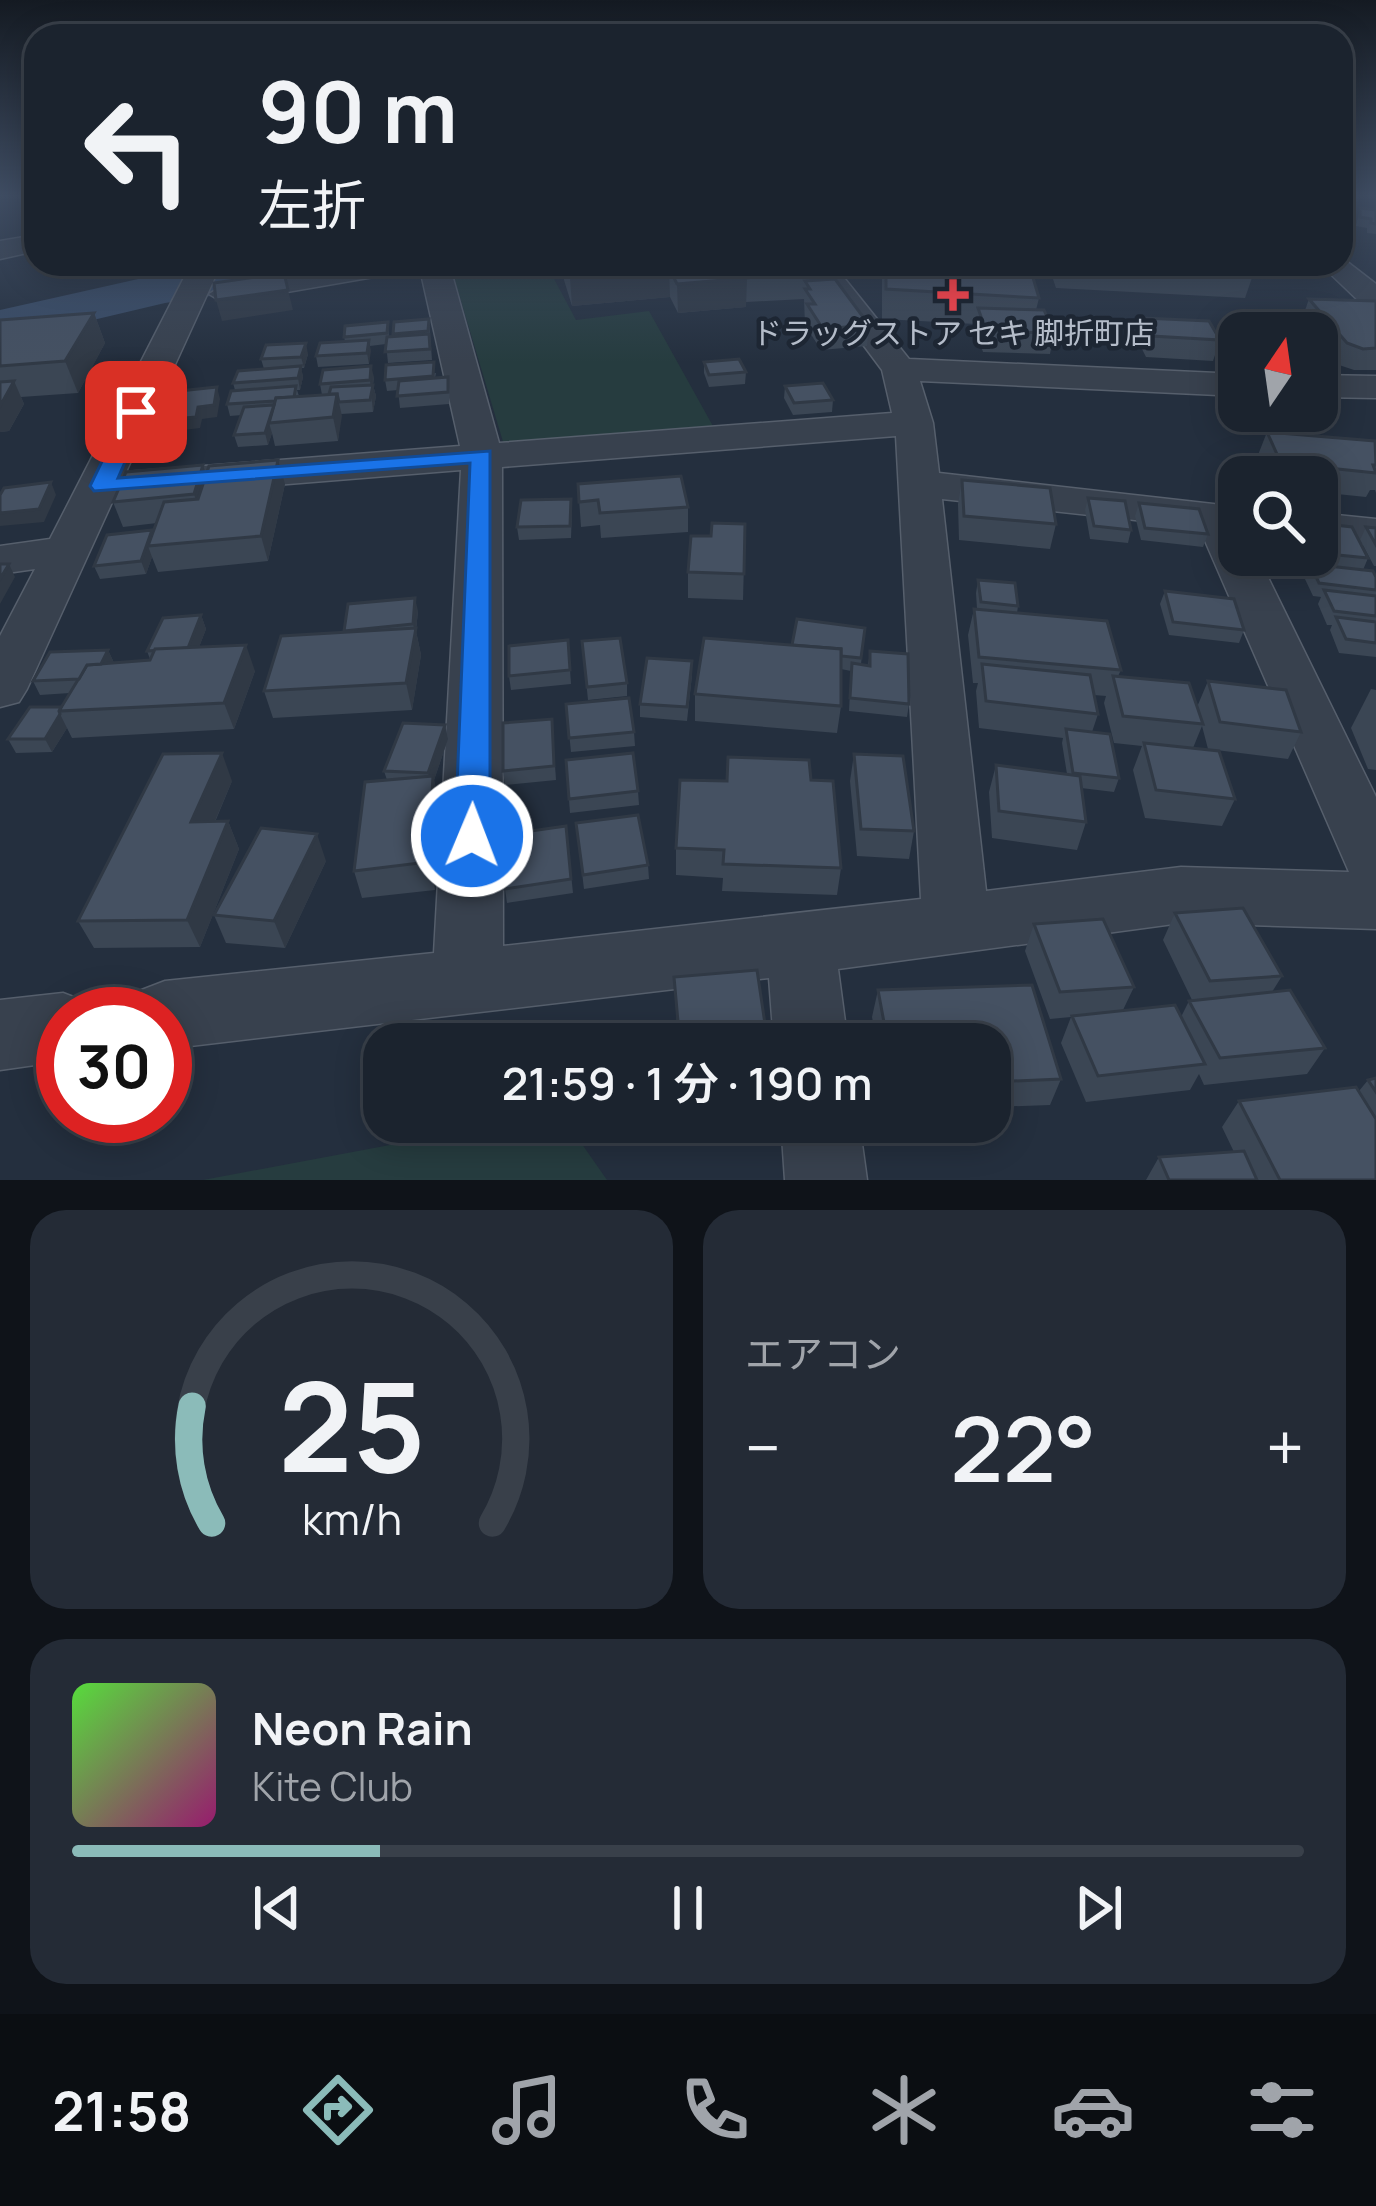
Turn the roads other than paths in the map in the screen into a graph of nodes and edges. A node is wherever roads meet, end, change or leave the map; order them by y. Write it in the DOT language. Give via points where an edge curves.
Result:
graph roads {
  1 [pos="1353,266"];
  2 [pos="281,276"];
  3 [pos="434,276"];
  4 [pos="827,276"];
  5 [pos="196,284"];
  6 [pos="1376,300"];
  7 [pos="899,369"];
  8 [pos="1218,384"];
  9 [pos="1338,386"];
  10 [pos="1376,387"];
  11 [pos="914,423"];
  12 [pos="482,455"];
  13 [pos="921,484"];
  14 [pos="102,486"];
  15 [pos="1218,515"];
  16 [pos="1338,528"];
  17 [pos="1376,532"];
  18 [pos="66,550"];
  19 [pos="0,560"];
  20 [pos="1253,576"];
  21 [pos="0,689"];
  22 [pos="1376,862"];
  23 [pos="1376,901"];
  24 [pos="956,921"];
  25 [pos="801,944"];
  26 [pos="468,978"];
  27 [pos="192,1012"];
  28 [pos="810,1023"];
  29 [pos="36,1031"];
  30 [pos="0,1035"];
  31 [pos="822,1143"];
  32 [pos="826,1180"];
  1 -- 6 [label="street"];
  2 -- 5 [label="street"];
  3 -- 12 [label="street" via="437,366"];
  4 -- 7 [label="street"];
  5 -- 14 [label="street"];
  7 -- 8 [label="street"];
  7 -- 11 [label="street"];
  9 -- 10 [label="street"];
  11 -- 12 [label="street"];
  11 -- 13 [label="street"];
  12 -- 14 [label="street"];
  12 -- 26 [label="street"];
  13 -- 15 [label="street"];
  13 -- 24 [label="street"];
  14 -- 18 [label="street"];
  16 -- 17 [label="street"];
  18 -- 19 [label="street"];
  18 -- 21 [label="street"];
  20 -- 22 [label="street"];
  23 -- 24 [label="street" via="1181,895"];
  24 -- 25 [label="street"];
  25 -- 26 [label="street"];
  25 -- 28 [label="street"];
  26 -- 27 [label="street"];
  29 -- 30 [label="street"];
  31 -- 32 [label="street"];
}
